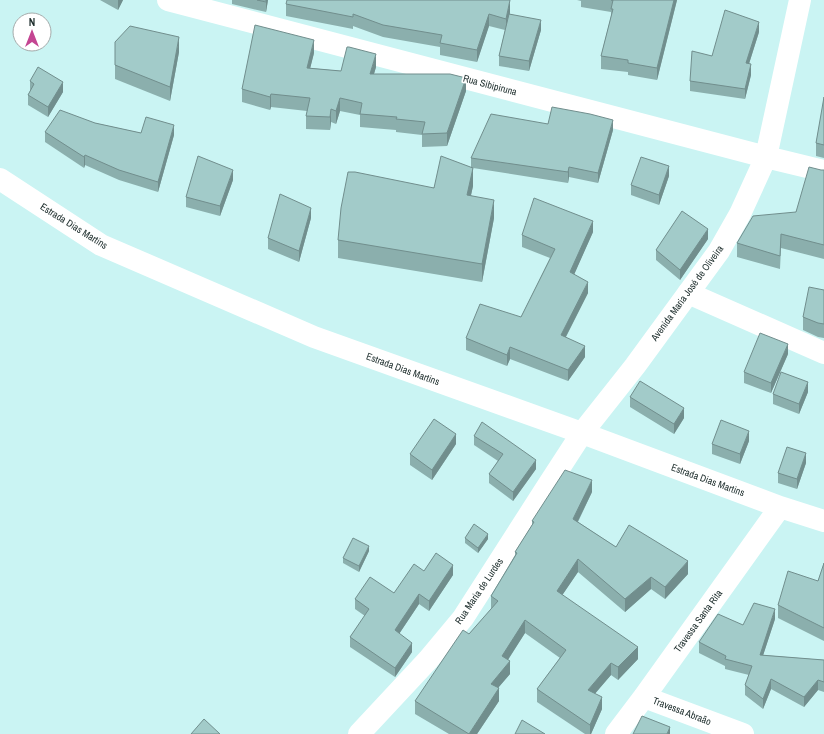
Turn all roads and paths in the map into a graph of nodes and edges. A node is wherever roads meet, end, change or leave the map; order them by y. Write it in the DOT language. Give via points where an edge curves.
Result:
graph roads {
  1 [pos="168,0"];
  2 [pos="800,0"];
  3 [pos="766,157"];
  4 [pos="824,171"];
  5 [pos="0,179"];
  6 [pos="688,293"];
  7 [pos="824,353"];
  8 [pos="582,434"];
  9 [pos="780,507"];
  10 [pos="824,522"];
  11 [pos="644,697"];
  12 [pos="359,734"];
  13 [pos="616,734"];
  14 [pos="743,734"];
  1 -- 3 [label="street, Rua Sibipiruna"];
  2 -- 3 [label="street, Avenida Maria José de Oliveira"];
  3 -- 4 [label="street, Rua Sibipiruna"];
  3 -- 6 [label="street, Avenida Maria José de Oliveira" via="740,214 719,251"];
  5 -- 8 [label="street, Estrada Dias Martins" via="101,245 314,337"];
  6 -- 7 [label="street"];
  6 -- 8 [label="street, Avenida Maria José de Oliveira"];
  8 -- 9 [label="street, Estrada Dias Martins"];
  8 -- 12 [label="street, Rua Maria de Lurdes" via="463,618"];
  9 -- 10 [label="street, Estrada Dias Martins"];
  9 -- 11 [label="street, Travessa Santa Rita"];
  11 -- 13 [label="street, Travessa Santa Rita"];
  11 -- 14 [label="street, Travessa Abraão"];
}
